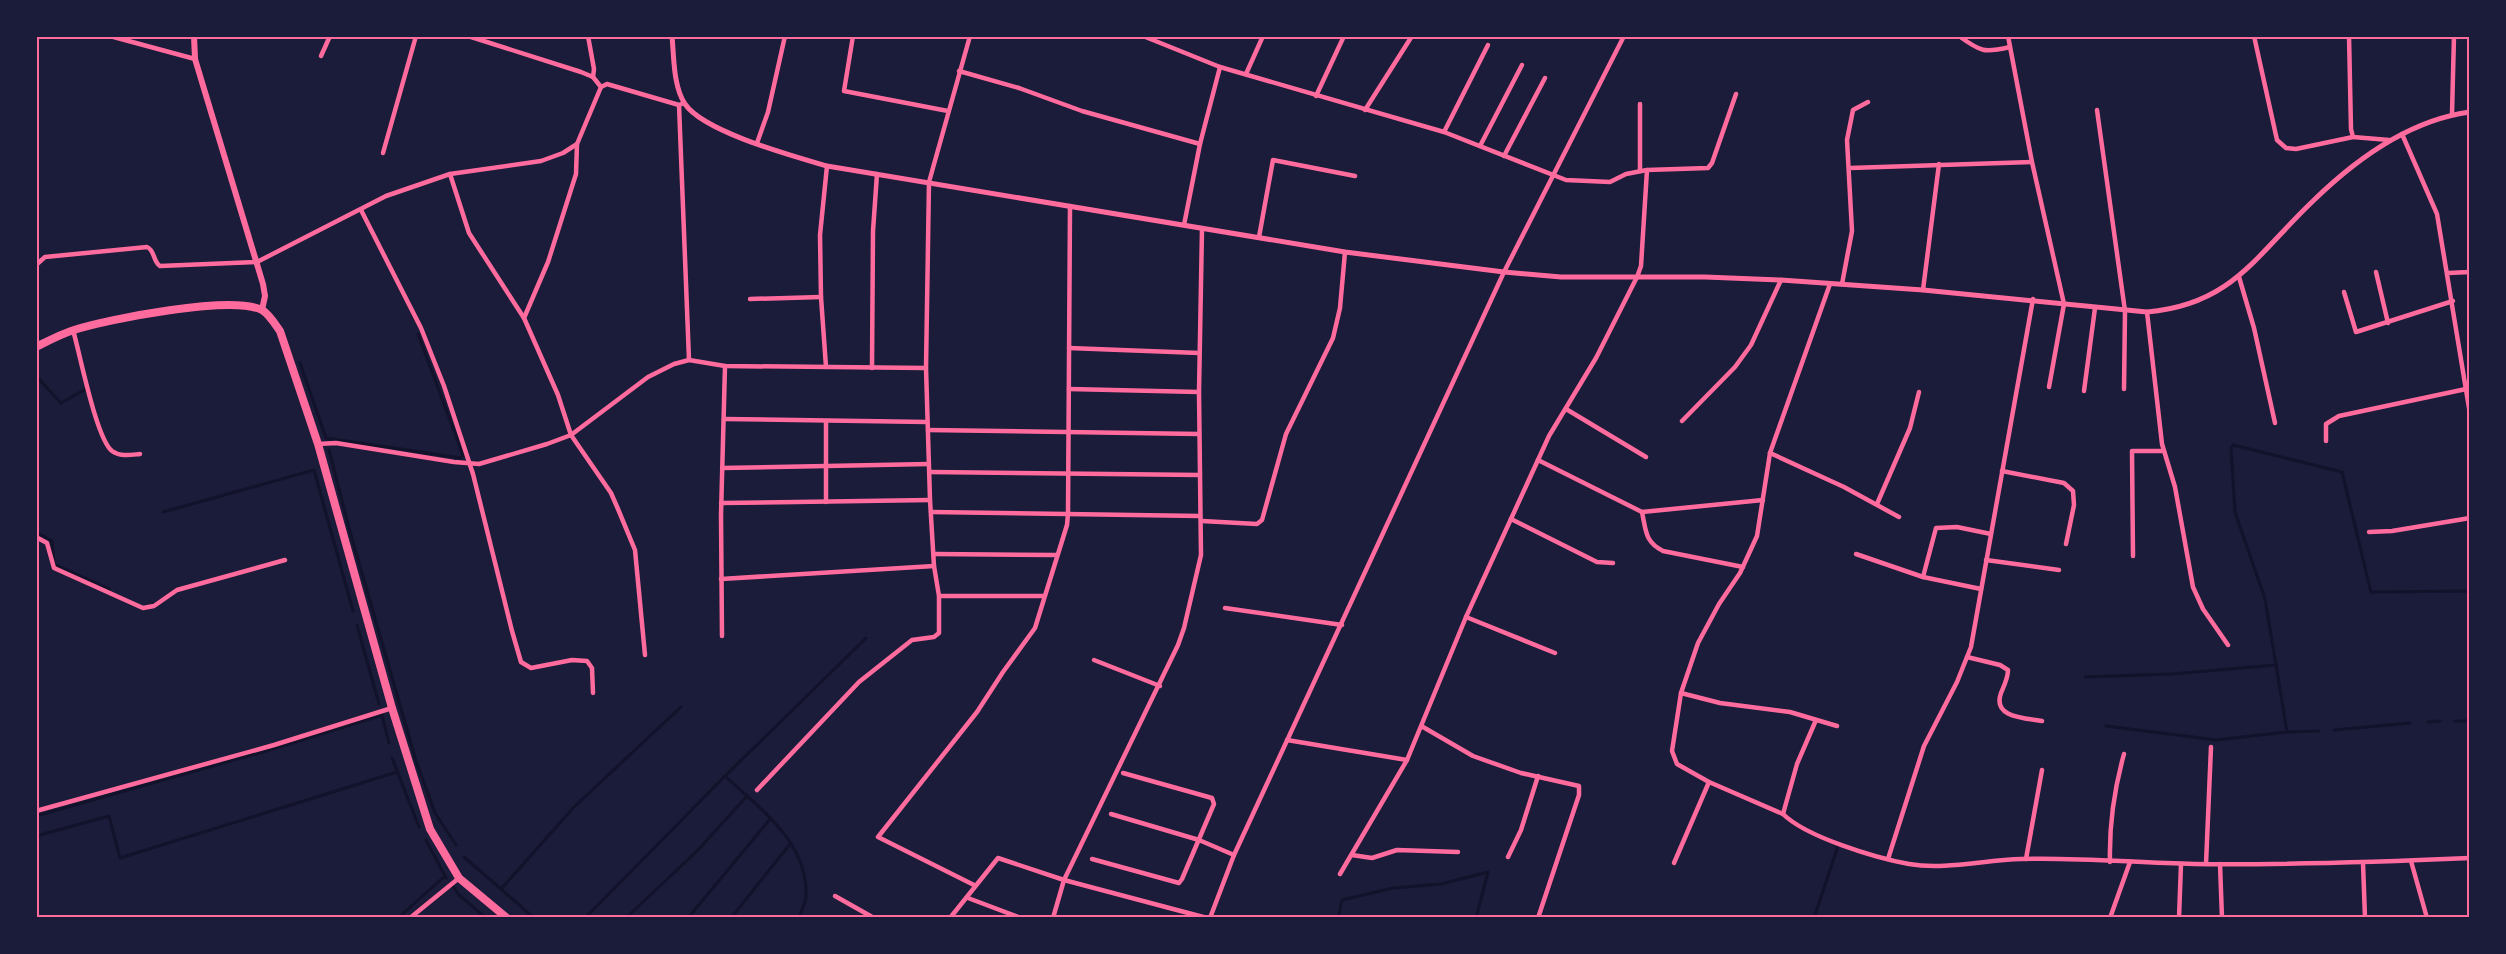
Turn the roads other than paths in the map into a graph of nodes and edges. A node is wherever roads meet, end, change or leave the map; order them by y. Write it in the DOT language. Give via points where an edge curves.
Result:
graph roads {
  1 [pos="110,36"];
  2 [pos="194,36"];
  3 [pos="330,36"];
  4 [pos="416,36"];
  5 [pos="468,36"];
  6 [pos="588,36"];
  7 [pos="672,36"];
  8 [pos="785,36"];
  9 [pos="853,36"];
  10 [pos="970,36"];
  11 [pos="1143,36"];
  12 [pos="1166,36"];
  13 [pos="1263,36"];
  14 [pos="1344,36"];
  15 [pos="1412,36"];
  16 [pos="1623,36"];
  17 [pos="1959,36"];
  18 [pos="2008,36"];
  19 [pos="2254,36"];
  20 [pos="2349,36"];
  21 [pos="2454,36"];
  22 [pos="1162,44"];
  23 [pos="1488,45"];
  24 [pos="2010,46"];
  25 [pos="321,56"];
  26 [pos="195,59"];
  27 [pos="1522,65"];
  28 [pos="1220,67"];
  29 [pos="959,71"];
  30 [pos="1246,74"];
  31 [pos="593,77"];
  32 [pos="1545,78"];
  33 [pos="601,87"];
  34 [pos="1736,94"];
  35 [pos="1316,96"];
  36 [pos="1868,102"];
  37 [pos="681,104"];
  38 [pos="1640,104"];
  39 [pos="1365,110"];
  40 [pos="2097,110"];
  41 [pos="948,111"];
  42 [pos="2470,112"];
  43 [pos="2452,114"];
  44 [pos="1444,132"];
  45 [pos="2402,134"];
  46 [pos="2353,136"];
  47 [pos="2389,140"];
  48 [pos="757,143"];
  49 [pos="577,144"];
  50 [pos="1200,144"];
  51 [pos="1480,146"];
  52 [pos="383,153"];
  53 [pos="1504,156"];
  54 [pos="2032,162"];
  55 [pos="1939,164"];
  56 [pos="827,166"];
  57 [pos="1850,168"];
  58 [pos="1647,170"];
  59 [pos="1640,171"];
  60 [pos="450,174"];
  61 [pos="877,174"];
  62 [pos="1355,176"];
  63 [pos="1554,178"];
  64 [pos="929,182"];
  65 [pos="1070,206"];
  66 [pos="361,210"];
  67 [pos="1184,225"];
  68 [pos="1202,229"];
  69 [pos="1259,237"];
  70 [pos="1345,252"];
  71 [pos="257,262"];
  72 [pos="36,265"];
  73 [pos="1504,272"];
  74 [pos="2376,272"];
  75 [pos="2470,272"];
  76 [pos="2448,273"];
  77 [pos="1637,277"];
  78 [pos="2239,277"];
  79 [pos="1781,280"];
  80 [pos="1830,284"];
  81 [pos="1842,284"];
  82 [pos="1923,290"];
  83 [pos="2344,292"];
  84 [pos="820,297"];
  85 [pos="750,299"];
  86 [pos="2033,299"];
  87 [pos="2452,301"];
  88 [pos="2064,304"];
  89 [pos="2095,308"];
  90 [pos="262,310"];
  91 [pos="2125,311"];
  92 [pos="2147,312"];
  93 [pos="524,318"];
  94 [pos="2388,323"];
  95 [pos="74,330"];
  96 [pos="36,347"];
  97 [pos="1069,348"];
  98 [pos="1199,353"];
  99 [pos="689,360"];
  100 [pos="725,366"];
  101 [pos="826,367"];
  102 [pos="872,368"];
  103 [pos="926,368"];
  104 [pos="2049,387"];
  105 [pos="1069,389"];
  106 [pos="2124,389"];
  107 [pos="2466,389"];
  108 [pos="2084,391"];
  109 [pos="1199,392"];
  110 [pos="1919,392"];
  111 [pos="1566,409"];
  112 [pos="2470,414"];
  113 [pos="724,419"];
  114 [pos="1682,421"];
  115 [pos="826,422"];
  116 [pos="927,422"];
  117 [pos="2275,423"];
  118 [pos="928,430"];
  119 [pos="1067,430"];
  120 [pos="1199,434"];
  121 [pos="571,435"];
  122 [pos="2326,441"];
  123 [pos="318,444"];
  124 [pos="2164,451"];
  125 [pos="1770,453"];
  126 [pos="140,454"];
  127 [pos="1646,457"];
  128 [pos="1538,460"];
  129 [pos="470,464"];
  130 [pos="930,464"];
  131 [pos="826,467"];
  132 [pos="722,468"];
  133 [pos="2002,471"];
  134 [pos="930,472"];
  135 [pos="1067,474"];
  136 [pos="1200,475"];
  137 [pos="930,500"];
  138 [pos="1763,500"];
  139 [pos="826,502"];
  140 [pos="721,503"];
  141 [pos="1877,504"];
  142 [pos="932,512"];
  143 [pos="1642,512"];
  144 [pos="1068,514"];
  145 [pos="1899,517"];
  146 [pos="2470,518"];
  147 [pos="1201,519"];
  148 [pos="1511,519"];
  149 [pos="2369,532"];
  150 [pos="1991,534"];
  151 [pos="36,537"];
  152 [pos="2066,544"];
  153 [pos="934,554"];
  154 [pos="1856,554"];
  155 [pos="1056,555"];
  156 [pos="2133,556"];
  157 [pos="285,560"];
  158 [pos="1986,560"];
  159 [pos="1613,563"];
  160 [pos="934,566"];
  161 [pos="1743,567"];
  162 [pos="2059,570"];
  163 [pos="1923,577"];
  164 [pos="721,579"];
  165 [pos="1981,589"];
  166 [pos="939,596"];
  167 [pos="1044,596"];
  168 [pos="1225,608"];
  169 [pos="1466,617"];
  170 [pos="1342,625"];
  171 [pos="722,636"];
  172 [pos="2228,645"];
  173 [pos="1554,654"];
  174 [pos="645,656"];
  175 [pos="1967,657"];
  176 [pos="1094,660"];
  177 [pos="1160,686"];
  178 [pos="593,693"];
  179 [pos="1682,693"];
  180 [pos="392,708"];
  181 [pos="1816,720"];
  182 [pos="2042,721"];
  183 [pos="1837,726"];
  184 [pos="1423,727"];
  185 [pos="1287,740"];
  186 [pos="2211,747"];
  187 [pos="2124,754"];
  188 [pos="1407,760"];
  189 [pos="2042,770"];
  190 [pos="1123,773"];
  191 [pos="1538,776"];
  192 [pos="1708,782"];
  193 [pos="757,790"];
  194 [pos="36,811"];
  195 [pos="1111,814"];
  196 [pos="1783,814"];
  197 [pos="1199,840"];
  198 [pos="1458,852"];
  199 [pos="1234,855"];
  200 [pos="1352,855"];
  201 [pos="1508,857"];
  202 [pos="2470,858"];
  203 [pos="1092,859"];
  204 [pos="1888,859"];
  205 [pos="2026,859"];
  206 [pos="2411,861"];
  207 [pos="2110,862"];
  208 [pos="2130,862"];
  209 [pos="1674,863"];
  210 [pos="2363,863"];
  211 [pos="2181,864"];
  212 [pos="2206,864"];
  213 [pos="2220,864"];
  214 [pos="1340,874"];
  215 [pos="459,878"];
  216 [pos="1064,880"];
  217 [pos="974,885"];
  218 [pos="835,896"];
  219 [pos="968,898"];
  220 [pos="410,918"];
  221 [pos="507,918"];
  222 [pos="874,918"];
  223 [pos="950,918"];
  224 [pos="1021,918"];
  225 [pos="1053,918"];
  226 [pos="1209,918"];
  227 [pos="1538,918"];
  228 [pos="2110,918"];
  229 [pos="2178,918"];
  230 [pos="2222,918"];
  231 [pos="2366,918"];
  232 [pos="2427,918"];
  1 -- 26 [label="street"];
  2 -- 26 [label="main road"];
  3 -- 25 [label="street"];
  4 -- 52 [label="street"];
  5 -- 31 [label="street"];
  6 -- 31 [label="street"];
  7 -- 37 [label="street"];
  8 -- 48 [label="street"];
  9 -- 41 [label="street" via="844,91"];
  10 -- 29 [label="street"];
  11 -- 22 [label="street"];
  12 -- 22 [label="street"];
  13 -- 30 [label="street"];
  14 -- 35 [label="street"];
  15 -- 39 [label="street"];
  16 -- 63 [label="street"];
  17 -- 24 [label="street" via="1977,50 1988,52"];
  18 -- 24 [label="street"];
  19 -- 46 [label="street" via="2277,140 2286,148 2296,149"];
  20 -- 46 [label="street"];
  21 -- 43 [label="street"];
  22 -- 28 [label="street"];
  23 -- 44 [label="street"];
  24 -- 54 [label="street"];
  26 -- 71 [label="main road"];
  27 -- 51 [label="street"];
  28 -- 30 [label="street"];
  28 -- 50 [label="street"];
  29 -- 41 [label="street"];
  29 -- 50 [label="street"];
  30 -- 35 [label="street"];
  31 -- 33 [label="street"];
  32 -- 53 [label="street"];
  33 -- 37 [label="street" via="607,84"];
  33 -- 49 [label="street"];
  34 -- 58 [label="street" via="1708,168"];
  35 -- 39 [label="street"];
  36 -- 57 [label="street" via="1853,110 1850,119"];
  37 -- 48 [label="street" via="697,116"];
  37 -- 99 [label="street"];
  38 -- 59 [label="street"];
  39 -- 44 [label="street"];
  40 -- 91 [label="street"];
  41 -- 64 [label="street"];
  42 -- 43 [label="street"];
  43 -- 45 [label="street"];
  44 -- 51 [label="street"];
  45 -- 47 [label="street"];
  45 -- 76 [label="street" via="2434,203"];
  46 -- 47 [label="street"];
  47 -- 78 [label="street" via="2314,200"];
  48 -- 56 [label="street"];
  49 -- 60 [label="street" via="542,161"];
  49 -- 93 [label="street" via="576,174 548,262"];
  50 -- 67 [label="street"];
  51 -- 53 [label="street"];
  53 -- 63 [label="street"];
  54 -- 55 [label="street"];
  54 -- 88 [label="street"];
  55 -- 57 [label="street"];
  55 -- 82 [label="street"];
  56 -- 61 [label="street"];
  56 -- 84 [label="street" via="820,235"];
  57 -- 81 [label="street" via="1852,231"];
  58 -- 59 [label="street"];
  58 -- 77 [label="street"];
  59 -- 63 [label="street" via="1605,183"];
  60 -- 66 [label="street" via="386,196"];
  60 -- 93 [label="street" via="469,233"];
  61 -- 64 [label="street"];
  61 -- 102 [label="street"];
  62 -- 69 [label="street" via="1272,160"];
  63 -- 73 [label="street"];
  64 -- 65 [label="street"];
  64 -- 103 [label="street"];
  65 -- 67 [label="street"];
  65 -- 97 [label="street"];
  66 -- 71 [label="street"];
  66 -- 129 [label="street" via="421,328"];
  67 -- 68 [label="street"];
  68 -- 69 [label="street"];
  68 -- 98 [label="street"];
  69 -- 70 [label="street"];
  70 -- 73 [label="street"];
  70 -- 147 [label="street" via="1333,338 1286,434 1262,520 1257,524"];
  71 -- 72 [label="street" via="160,266 147,246 45,257"];
  71 -- 90 [label="main road" via="265,296"];
  73 -- 77 [label="street"];
  73 -- 170 [label="street"];
  74 -- 94 [label="street"];
  75 -- 76 [label="street"];
  76 -- 87 [label="street"];
  77 -- 79 [label="street"];
  77 -- 111 [label="street"];
  78 -- 92 [label="street" via="2193,303"];
  78 -- 117 [label="street"];
  79 -- 80 [label="street"];
  79 -- 114 [label="street" via="1751,345"];
  80 -- 81 [label="street"];
  80 -- 125 [label="street"];
  81 -- 82 [label="street"];
  82 -- 86 [label="street"];
  83 -- 94 [label="street" via="2356,332"];
  84 -- 85 [label="street"];
  84 -- 101 [label="street"];
  86 -- 88 [label="street"];
  86 -- 133 [label="street"];
  87 -- 94 [label="street"];
  87 -- 107 [label="street"];
  88 -- 89 [label="street"];
  88 -- 104 [label="street"];
  89 -- 91 [label="street"];
  89 -- 108 [label="street"];
  90 -- 95 [label="highway" via="230,305 185,309"];
  90 -- 123 [label="highway" via="280,331"];
  91 -- 92 [label="street"];
  91 -- 106 [label="street"];
  92 -- 124 [label="street"];
  93 -- 121 [label="street"];
  95 -- 96 [label="highway"];
  95 -- 126 [label="street" via="105,441 118,454"];
  97 -- 98 [label="street"];
  97 -- 105 [label="street"];
  98 -- 109 [label="street"];
  99 -- 100 [label="street"];
  99 -- 121 [label="street" via="648,377"];
  100 -- 101 [label="street"];
  100 -- 113 [label="street"];
  101 -- 102 [label="street"];
  102 -- 103 [label="street"];
  103 -- 116 [label="street"];
  105 -- 109 [label="street"];
  105 -- 119 [label="street"];
  107 -- 112 [label="street"];
  107 -- 122 [label="street" via="2339,416 2326,424"];
  109 -- 120 [label="street"];
  110 -- 141 [label="street" via="1910,428"];
  111 -- 127 [label="street"];
  111 -- 128 [label="street"];
  113 -- 115 [label="street"];
  113 -- 132 [label="street"];
  115 -- 116 [label="street"];
  115 -- 131 [label="street"];
  116 -- 118 [label="street"];
  118 -- 119 [label="street"];
  118 -- 130 [label="street"];
  119 -- 120 [label="street"];
  119 -- 135 [label="street"];
  120 -- 136 [label="street"];
  121 -- 129 [label="street" via="495,461"];
  121 -- 174 [label="street" via="611,493 635,550"];
  123 -- 129 [label="street" via="336,443"];
  123 -- 180 [label="highway"];
  124 -- 156 [label="street" via="2132,452"];
  124 -- 172 [label="street" via="2175,487 2193,587"];
  125 -- 138 [label="street"];
  125 -- 141 [label="street"];
  128 -- 143 [label="street"];
  128 -- 148 [label="street"];
  129 -- 178 [label="street" via="522,662 531,668 584,659 592,668"];
  130 -- 131 [label="street"];
  130 -- 134 [label="street"];
  131 -- 132 [label="street"];
  131 -- 139 [label="street"];
  132 -- 140 [label="street"];
  133 -- 150 [label="street"];
  133 -- 152 [label="street" via="2064,483 2073,491"];
  134 -- 135 [label="street"];
  134 -- 137 [label="street"];
  135 -- 136 [label="street"];
  135 -- 144 [label="street"];
  136 -- 147 [label="street"];
  137 -- 139 [label="street"];
  137 -- 142 [label="street"];
  138 -- 143 [label="street"];
  138 -- 161 [label="street" via="1756,536"];
  139 -- 140 [label="street"];
  140 -- 164 [label="street"];
  141 -- 145 [label="street"];
  142 -- 144 [label="street"];
  142 -- 153 [label="street"];
  143 -- 161 [label="street" via="1649,542 1654,547"];
  144 -- 147 [label="street"];
  144 -- 155 [label="street"];
  146 -- 149 [label="street"];
  147 -- 177 [label="street" via="1201,555 1184,628"];
  148 -- 159 [label="street" via="1597,562"];
  148 -- 169 [label="street"];
  150 -- 158 [label="street"];
  150 -- 163 [label="street" via="1958,527 1936,528"];
  151 -- 157 [label="street" via="47,543 54,568 143,608 154,606 177,590"];
  153 -- 155 [label="street"];
  153 -- 160 [label="street"];
  154 -- 163 [label="street"];
  155 -- 167 [label="street"];
  158 -- 162 [label="street"];
  158 -- 165 [label="street"];
  160 -- 164 [label="street"];
  160 -- 166 [label="street"];
  161 -- 179 [label="street" via="1698,643"];
  163 -- 165 [label="street"];
  164 -- 171 [label="street"];
  165 -- 175 [label="street"];
  166 -- 167 [label="street"];
  166 -- 193 [label="street" via="938,635 912,640 859,682"];
  167 -- 217 [label="street" via="1038,623 1031,634 977,712 878,837"];
  168 -- 170 [label="street"];
  169 -- 173 [label="street"];
  169 -- 184 [label="street"];
  170 -- 185 [label="street"];
  175 -- 182 [label="street" via="2008,670 1999,699 2004,712"];
  175 -- 204 [label="street" via="1924,746"];
  176 -- 177 [label="street"];
  177 -- 216 [label="street"];
  179 -- 181 [label="street"];
  179 -- 192 [label="street" via="1672,751 1677,764"];
  180 -- 194 [label="street"];
  180 -- 215 [label="highway" via="430,829"];
  181 -- 183 [label="street"];
  181 -- 196 [label="street" via="1797,764"];
  184 -- 188 [label="street"];
  184 -- 191 [label="street" via="1473,756"];
  185 -- 188 [label="street"];
  185 -- 199 [label="street"];
  186 -- 212 [label="street"];
  187 -- 207 [label="street" via="2114,789"];
  188 -- 200 [label="street"];
  189 -- 205 [label="street"];
  190 -- 197 [label="street" via="1213,799"];
  191 -- 201 [label="street"];
  191 -- 227 [label="street" via="1579,786"];
  192 -- 196 [label="street"];
  192 -- 209 [label="street"];
  195 -- 197 [label="street"];
  196 -- 204 [label="street" via="1791,822 1837,843"];
  197 -- 199 [label="street"];
  197 -- 203 [label="street" via="1179,883"];
  198 -- 200 [label="street" via="1397,850 1372,858"];
  199 -- 226 [label="street"];
  200 -- 214 [label="street"];
  202 -- 206 [label="street"];
  204 -- 205 [label="street" via="1952,865"];
  205 -- 207 [label="street"];
  206 -- 210 [label="street"];
  206 -- 232 [label="street"];
  207 -- 208 [label="street"];
  208 -- 211 [label="street"];
  208 -- 228 [label="street"];
  210 -- 213 [label="street"];
  210 -- 231 [label="street"];
  211 -- 212 [label="street"];
  211 -- 229 [label="street"];
  212 -- 213 [label="street"];
  213 -- 230 [label="street"];
  215 -- 220 [label="street"];
  215 -- 221 [label="highway"];
  216 -- 217 [label="street" via="998,858"];
  216 -- 225 [label="street"];
  216 -- 226 [label="street"];
  217 -- 219 [label="street"];
  218 -- 222 [label="street"];
  219 -- 223 [label="street"];
  219 -- 224 [label="street"];
}
